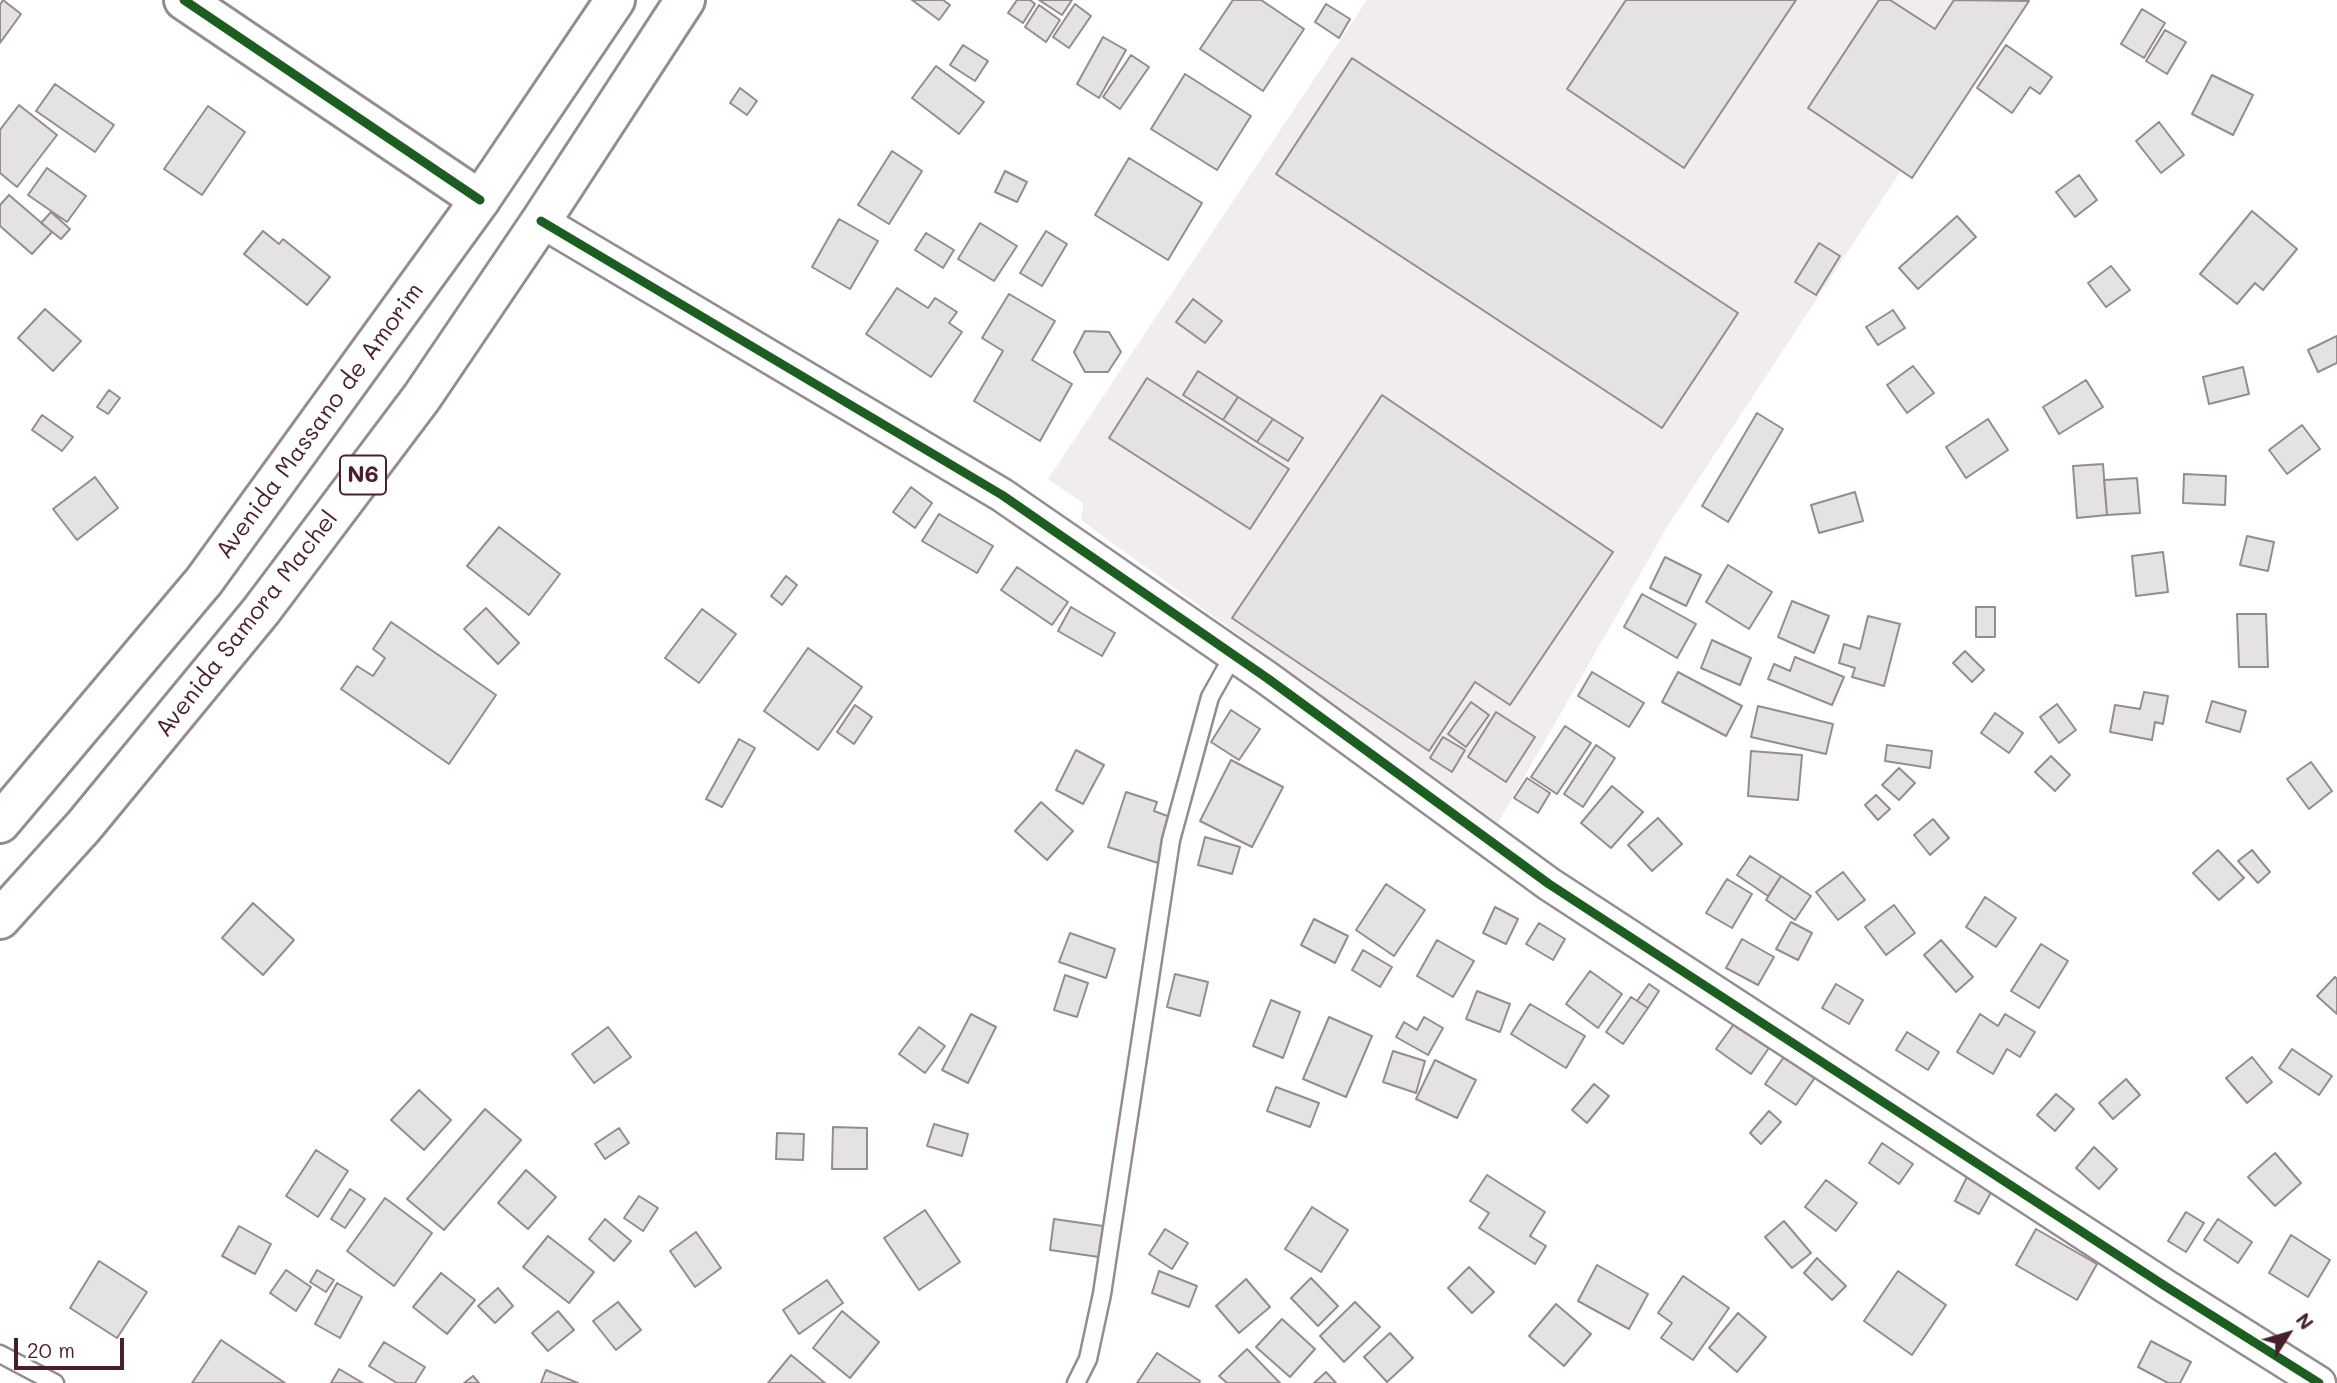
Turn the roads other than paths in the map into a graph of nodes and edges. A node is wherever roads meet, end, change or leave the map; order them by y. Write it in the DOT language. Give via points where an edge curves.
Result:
graph roads {
  1 [pos="184,0"];
  2 [pos="615,0"];
  3 [pos="685,0"];
  4 [pos="480,200"];
  5 [pos="541,221"];
  6 [pos="1234,654"];
  7 [pos="0,823"];
  8 [pos="0,919"];
  9 [pos="0,1354"];
  10 [pos="55,1383"];
  11 [pos="1076,1383"];
  12 [pos="2319,1383"];
  1 -- 4 [label="main road"];
  2 -- 4 [label="main road, Avenida Massano de Amorim"];
  3 -- 5 [label="main road, Avenida Samora Machel / N6"];
  4 -- 7 [label="main road, Avenida Massano de Amorim" via="204,581"];
  5 -- 6 [label="street" via="1002,495"];
  5 -- 8 [label="main road, Avenida Samora Machel / N6" via="422,397 261,611 85,826"];
  6 -- 11 [label="lane" via="1210,697 1171,840 1102,1294 1088,1359"];
  6 -- 12 [label="street" via="1549,884"];
  9 -- 10 [label="lane"];
}
